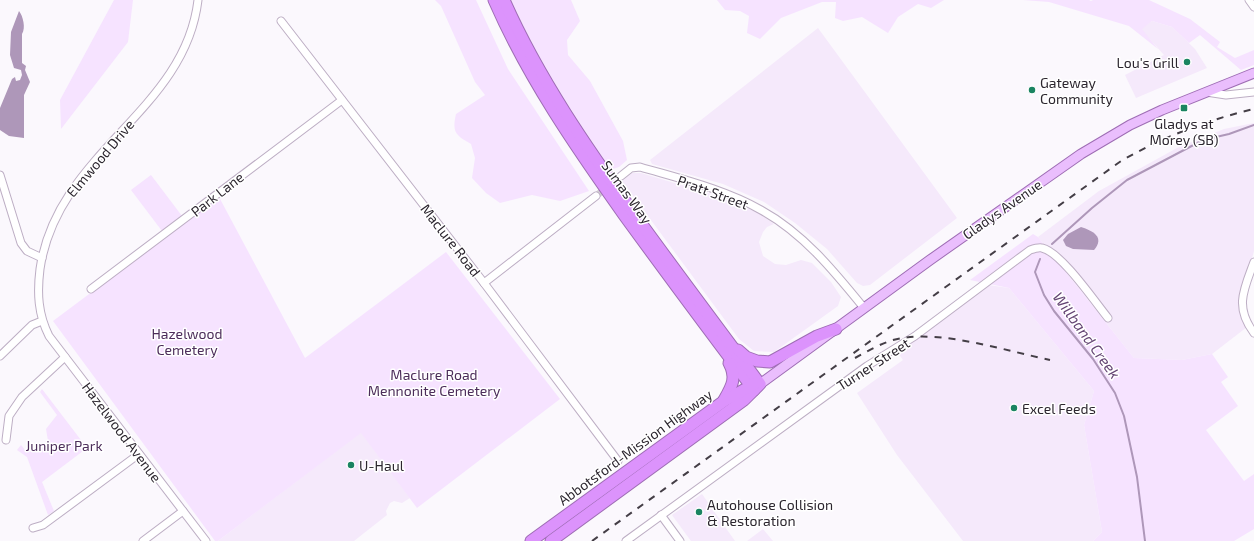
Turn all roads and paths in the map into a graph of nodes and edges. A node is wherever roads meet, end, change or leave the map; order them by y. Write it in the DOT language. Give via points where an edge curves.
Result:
graph roads {
  1 [pos="198,0"];
  2 [pos="494,0"];
  3 [pos="504,0"];
  4 [pos="1249,0"];
  5 [pos="1254,7"];
  6 [pos="281,21"];
  7 [pos="1254,73"];
  8 [pos="1206,92"];
  9 [pos="1254,92"];
  10 [pos="342,100"];
  11 [pos="0,175"];
  12 [pos="621,176"];
  13 [pos="596,196"];
  14 [pos="42,258"];
  15 [pos="1254,262"];
  16 [pos="484,283"];
  17 [pos="91,289"];
  18 [pos="864,308"];
  19 [pos="702,315"];
  20 [pos="1108,318"];
  21 [pos="42,321"];
  22 [pos="836,329"];
  23 [pos="1254,333"];
  24 [pos="0,356"];
  25 [pos="65,357"];
  26 [pos="758,384"];
  27 [pos="724,401"];
  28 [pos="6,440"];
  29 [pos="139,454"];
  30 [pos="618,461"];
  31 [pos="183,511"];
  32 [pos="661,516"];
  33 [pos="33,528"];
  34 [pos="143,541"];
  35 [pos="206,541"];
  36 [pos="531,541"];
  37 [pos="551,541"];
  38 [pos="626,541"];
  39 [pos="680,541"];
  1 -- 14 [label="street, Elmwood Drive" via="188,42 171,72 148,103 84,173 65,199 54,219"];
  2 -- 19 [label="highway, Sumas Way" via="557,119"];
  3 -- 19 [label="highway, Sumas Way" via="529,53 565,115"];
  4 -- 5 [label="street"];
  6 -- 10 [label="street, Maclure Road"];
  7 -- 8 [label="main road, Gladys Avenue"];
  8 -- 9 [label="street" via="1226,96"];
  8 -- 18 [label="main road, Gladys Avenue" via="1130,125 1081,154"];
  10 -- 16 [label="street, Maclure Road"];
  10 -- 17 [label="street, Park Lane"];
  11 -- 14 [label="street" via="21,243 27,251"];
  12 -- 18 [label="street, Pratt Street" via="631,168 640,167 720,191 760,210 785,226 820,256"];
  13 -- 16 [label="street"];
  14 -- 21 [label="street, Elmwood Drive" via="37,289"];
  15 -- 23 [label="street" via="1241,305 1248,325"];
  16 -- 30 [label="street, Maclure Road"];
  18 -- 22 [label="main road, Gladys Avenue"];
  19 -- 22 [label="highway" via="740,353 762,362 774,361 817,336"];
  19 -- 26 [label="highway, Sumas Way"];
  19 -- 27 [label="highway" via="705,329 730,364 734,374 733,386"];
  20 -- 32 [label="street, Turner Street" via="1063,262 1042,248 1030,250 915,336 867,366"];
  21 -- 24 [label="street" via="32,325"];
  21 -- 25 [label="street, Hazelwood Avenue" via="49,336"];
  22 -- 26 [label="main road, Gladys Avenue"];
  25 -- 28 [label="street" via="22,397 9,416"];
  25 -- 29 [label="street, Hazelwood Avenue"];
  26 -- 27 [label="highway, Abbotsford-Mission Highway"];
  26 -- 37 [label="highway, Abbotsford-Mission Highway" via="744,400"];
  27 -- 36 [label="highway, Abbotsford-Mission Highway"];
  29 -- 31 [label="street, Hazelwood Avenue"];
  29 -- 33 [label="street" via="43,525"];
  31 -- 34 [label="street"];
  31 -- 35 [label="street, Hazelwood Avenue"];
  32 -- 38 [label="street, Turner Street"];
  32 -- 39 [label="street"];
}
